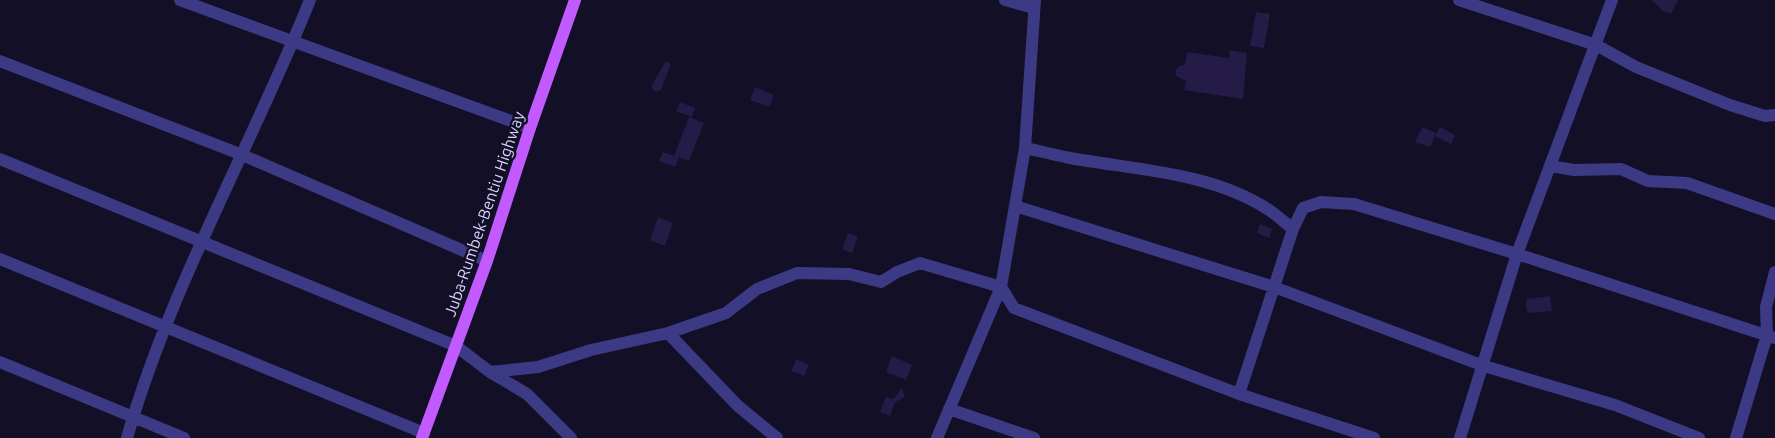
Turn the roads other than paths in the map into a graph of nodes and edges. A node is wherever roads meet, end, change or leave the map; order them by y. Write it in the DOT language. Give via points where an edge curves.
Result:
graph roads {
  1 [pos="180,0"];
  2 [pos="310,0"];
  3 [pos="575,0"];
  4 [pos="1005,0"];
  5 [pos="1458,0"];
  6 [pos="1612,0"];
  7 [pos="1035,4"];
  8 [pos="293,42"];
  9 [pos="1596,45"];
  10 [pos="0,61"];
  11 [pos="1775,115"];
  12 [pos="530,128"];
  13 [pos="1025,148"];
  14 [pos="240,154"];
  15 [pos="0,159"];
  16 [pos="1550,166"];
  17 [pos="1015,206"];
  18 [pos="1775,214"];
  19 [pos="1292,229"];
  20 [pos="203,242"];
  21 [pos="1517,254"];
  22 [pos="0,259"];
  23 [pos="487,261"];
  24 [pos="1775,272"];
  25 [pos="1001,287"];
  26 [pos="1274,287"];
  27 [pos="166,328"];
  28 [pos="668,333"];
  29 [pos="1771,337"];
  30 [pos="456,346"];
  31 [pos="0,362"];
  32 [pos="1484,366"];
  33 [pos="490,372"];
  34 [pos="1240,394"];
  35 [pos="949,409"];
  36 [pos="133,417"];
  37 [pos="423,435"];
  38 [pos="127,438"];
  39 [pos="184,438"];
  40 [pos="571,438"];
  41 [pos="777,438"];
  42 [pos="937,438"];
  43 [pos="1034,438"];
  44 [pos="1374,438"];
  45 [pos="1460,438"];
  46 [pos="1699,438"];
  47 [pos="1736,438"];
  1 -- 8 [label="street"];
  2 -- 8 [label="street"];
  3 -- 12 [label="main road, Juba-Rumbek-Bentiu Highway"];
  4 -- 7 [label="street"];
  5 -- 9 [label="street"];
  6 -- 9 [label="street"];
  7 -- 13 [label="street"];
  8 -- 12 [label="street"];
  8 -- 14 [label="street"];
  9 -- 11 [label="street" via="1636,67 1730,105 1765,116"];
  9 -- 16 [label="street"];
  10 -- 14 [label="street"];
  12 -- 23 [label="main road, Juba-Rumbek-Bentiu Highway"];
  13 -- 17 [label="street"];
  13 -- 19 [label="street" via="1204,182 1269,210"];
  14 -- 20 [label="street"];
  14 -- 23 [label="street"];
  15 -- 20 [label="street"];
  16 -- 18 [label="street" via="1574,170 1621,170 1648,181 1687,183"];
  16 -- 21 [label="street"];
  17 -- 25 [label="street"];
  17 -- 26 [label="street"];
  19 -- 21 [label="street" via="1303,208 1321,202 1354,204"];
  19 -- 26 [label="street"];
  20 -- 27 [label="street"];
  20 -- 30 [label="street"];
  21 -- 29 [label="street"];
  21 -- 32 [label="street"];
  22 -- 27 [label="street"];
  23 -- 30 [label="main road, Juba-Rumbek-Bentiu Highway"];
  24 -- 29 [label="street" via="1766,307"];
  25 -- 28 [label="street" via="920,263 881,282 849,274 797,273 757,289 726,313"];
  25 -- 34 [label="street" via="1014,308"];
  25 -- 35 [label="street"];
  26 -- 32 [label="street"];
  26 -- 34 [label="street"];
  27 -- 36 [label="street"];
  27 -- 37 [label="street"];
  28 -- 33 [label="street" via="591,350 538,367"];
  28 -- 41 [label="street" via="738,406"];
  29 -- 47 [label="street"];
  30 -- 33 [label="street"];
  30 -- 37 [label="main road, Juba-Rumbek-Bentiu Highway"];
  31 -- 36 [label="street"];
  32 -- 45 [label="street"];
  32 -- 46 [label="street" via="1615,405"];
  33 -- 40 [label="street" via="527,394"];
  34 -- 44 [label="street"];
  35 -- 42 [label="street"];
  35 -- 43 [label="street"];
  36 -- 38 [label="street"];
  36 -- 39 [label="street"];
}
